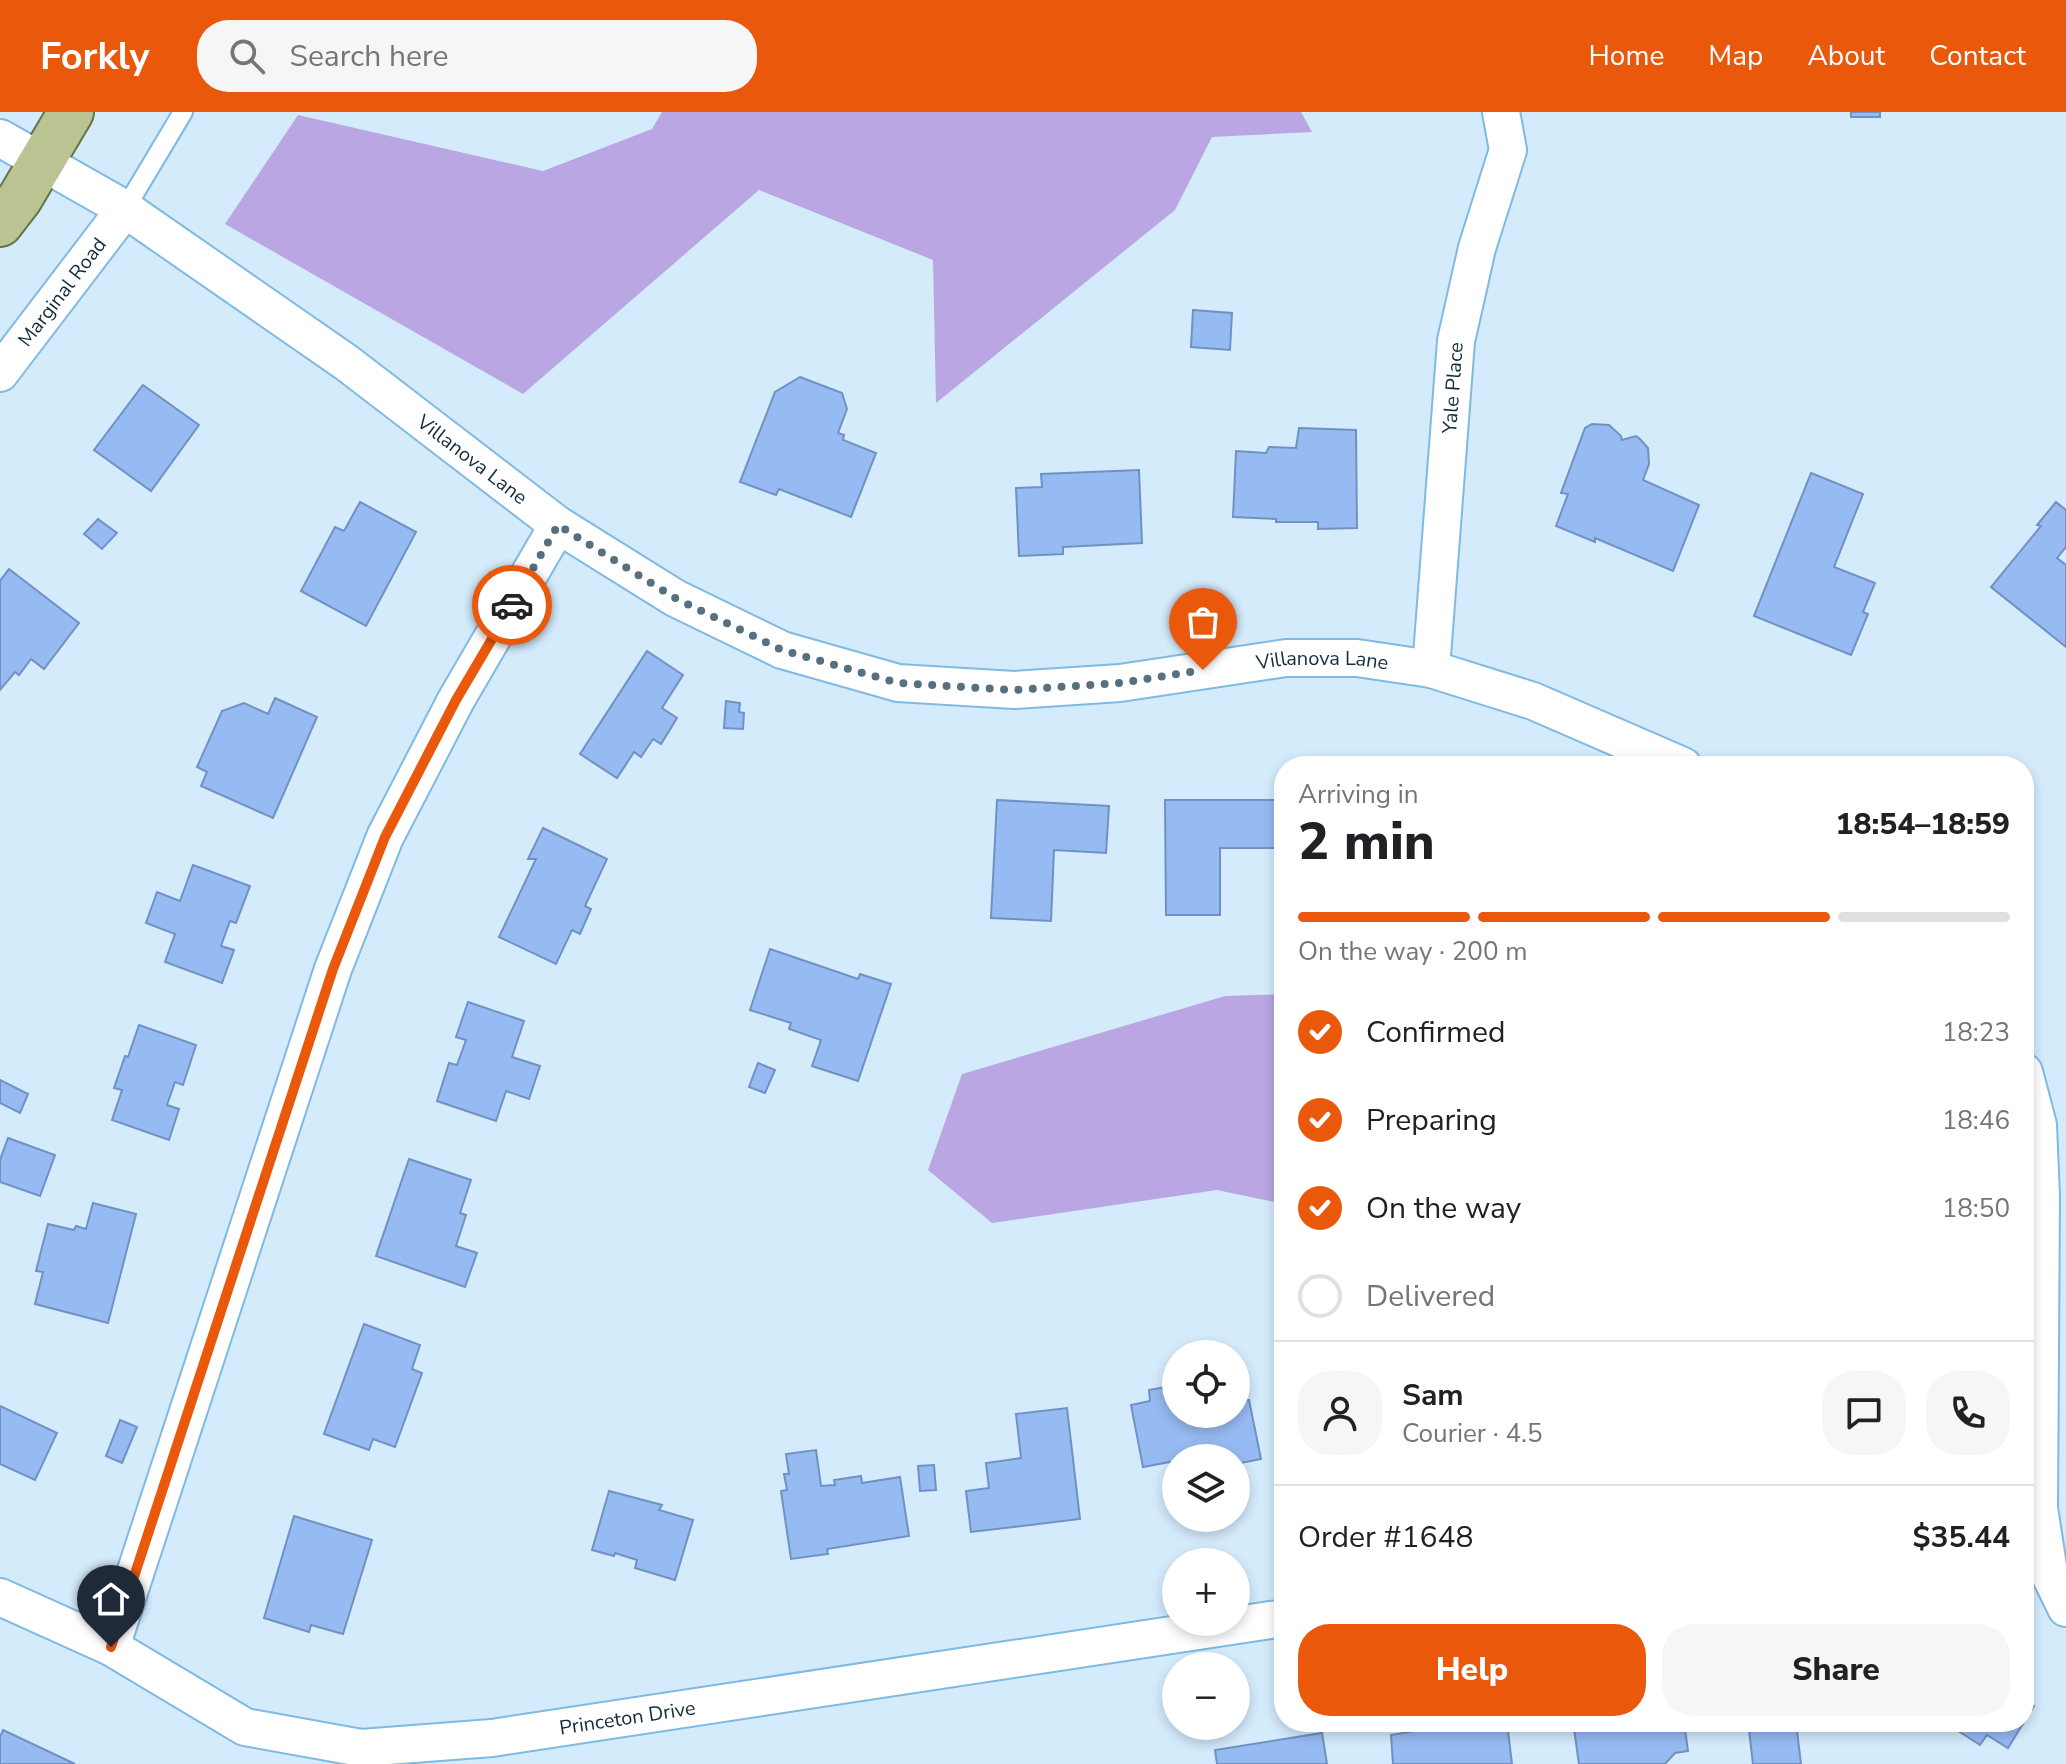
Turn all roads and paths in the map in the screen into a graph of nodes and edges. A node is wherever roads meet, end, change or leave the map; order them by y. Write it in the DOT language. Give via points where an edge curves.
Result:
graph roads {
  1 [pos="71,112"];
  2 [pos="183,112"];
  3 [pos="1501,112"];
  4 [pos="0,138"];
  5 [pos="43,162"];
  6 [pos="125,209"];
  7 [pos="0,224"];
  8 [pos="0,373"];
  9 [pos="558,525"];
  10 [pos="1431,669"];
  11 [pos="1660,756"];
  12 [pos="2034,1110"];
  13 [pos="2034,1440"];
  14 [pos="2034,1517"];
  15 [pos="0,1597"];
  16 [pos="2066,1608"];
  17 [pos="1274,1620"];
  18 [pos="111,1647"];
  1 -- 5 [label="main road"];
  2 -- 6 [label="lane"];
  3 -- 10 [label="street, Yale Place" via="1508,150 1477,248 1456,341"];
  4 -- 5 [label="street, Villanova Lane"];
  5 -- 6 [label="street, Villanova Lane"];
  5 -- 7 [label="main road"];
  6 -- 8 [label="street, Marginal Road"];
  6 -- 9 [label="street, Villanova Lane" via="347,363"];
  9 -- 10 [label="street, Villanova Lane" via="675,598 782,650 898,683 1014,690 1120,683 1286,658 1357,658"];
  9 -- 18 [label="street" via="456,700 385,837 333,969"];
  10 -- 11 [label="street, Villanova Lane" via="1533,701"];
  12 -- 13 [label="street" via="2041,1197"];
  14 -- 16 [label="street" via="2049,1573"];
  15 -- 18 [label="street, Princeton Drive"];
  17 -- 18 [label="street, Princeton Drive" via="492,1738 361,1748 245,1727"];
}
